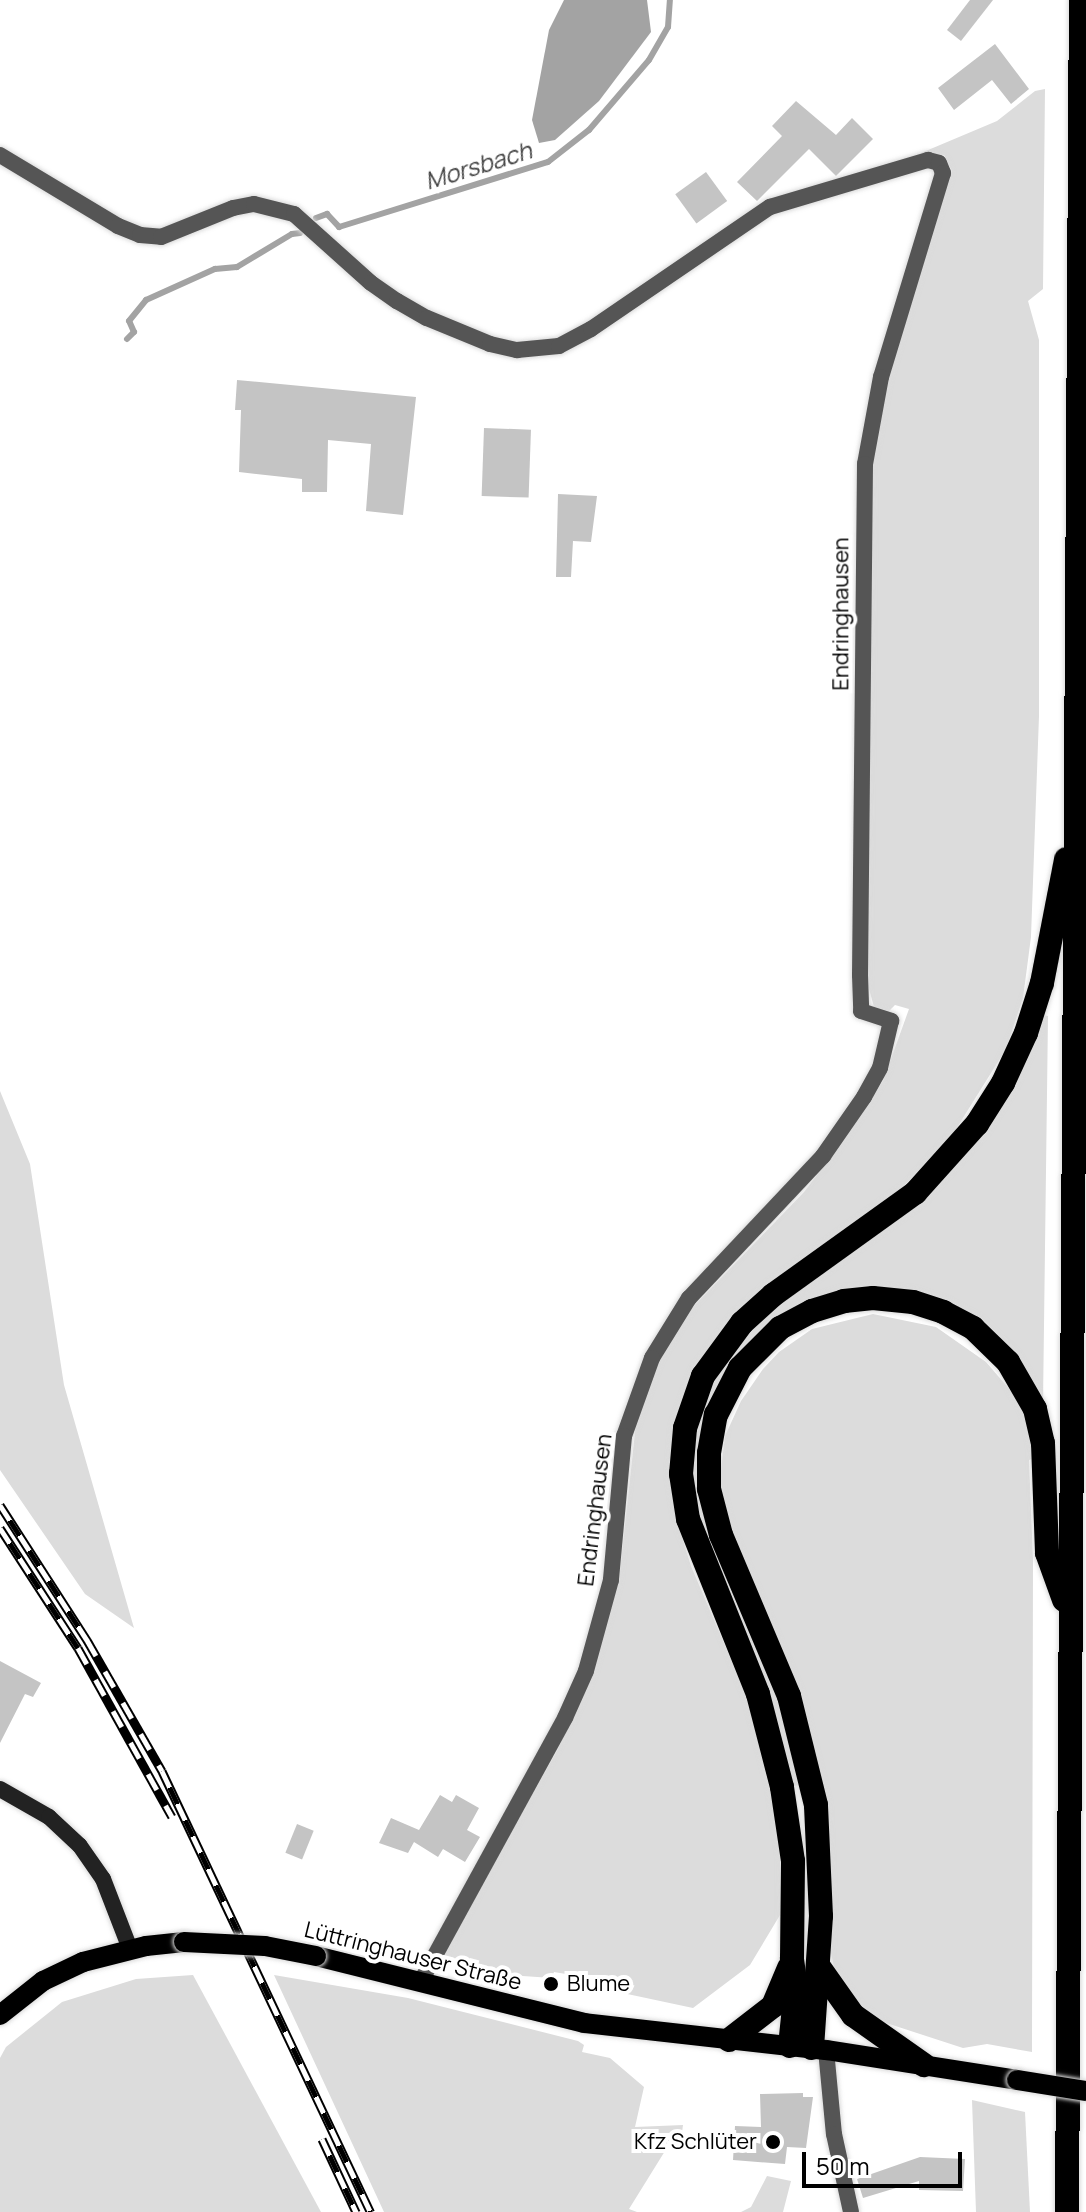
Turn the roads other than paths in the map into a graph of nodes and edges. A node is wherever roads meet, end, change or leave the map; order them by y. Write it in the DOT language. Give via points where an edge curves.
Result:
graph roads {
  1 [pos="1081,0"];
  2 [pos="0,155"];
  3 [pos="1077,798"];
  4 [pos="1070,1618"];
  5 [pos="0,1789"];
  6 [pos="130,1949"];
  7 [pos="792,1958"];
  8 [pos="819,1967"];
  9 [pos="420,1983"];
  10 [pos="0,2015"];
  11 [pos="729,2040"];
  12 [pos="809,2048"];
  13 [pos="924,2065"];
  14 [pos="1086,2091"];
  15 [pos="851,2212"];
  16 [pos="1067,2212"];
  1 -- 3 [label="highway"];
  2 -- 9 [label="street, Endringhausen" via="140,235 161,237 254,204 286,211 371,283 414,310 490,344 517,350 559,346 591,329 770,207 928,160 939,163 943,173 881,377 865,474 861,1011 891,1021 880,1068 823,1156 689,1298 652,1358 624,1436 611,1580 586,1671"];
  3 -- 4 [label="highway"];
  3 -- 7 [label="highway" via="1042,983 1026,1033 994,1097 956,1152 915,1193 742,1323 703,1376 685,1428 681,1474 688,1519 758,1694 779,1775 793,1861"];
  4 -- 8 [label="highway" via="1047,1553 1043,1443 1035,1409 1008,1362 973,1328 923,1304 855,1299 791,1322 740,1368 716,1415 709,1489 721,1535 779,1668 806,1760 819,1848"];
  4 -- 16 [label="highway"];
  5 -- 6 [label="street" via="49,1817 80,1846 103,1879"];
  6 -- 9 [label="main road, Lüttringhauser Straße, bridge" via="184,1942 265,1946"];
  6 -- 10 [label="main road, Lüttringhauser Straße" via="59,1973"];
  7 -- 11 [label="highway" via="773,2006"];
  7 -- 12 [label="highway"];
  8 -- 12 [label="highway"];
  8 -- 13 [label="highway" via="853,2015"];
  9 -- 11 [label="main road, Lüttringhauser Straße" via="584,2023"];
  11 -- 12 [label="main road, Lüttringhauser Straße"];
  12 -- 13 [label="main road, Lüttringhauser Straße"];
  12 -- 15 [label="street"];
  13 -- 14 [label="main road, Lüttringhauser Straße, bridge"];
}
